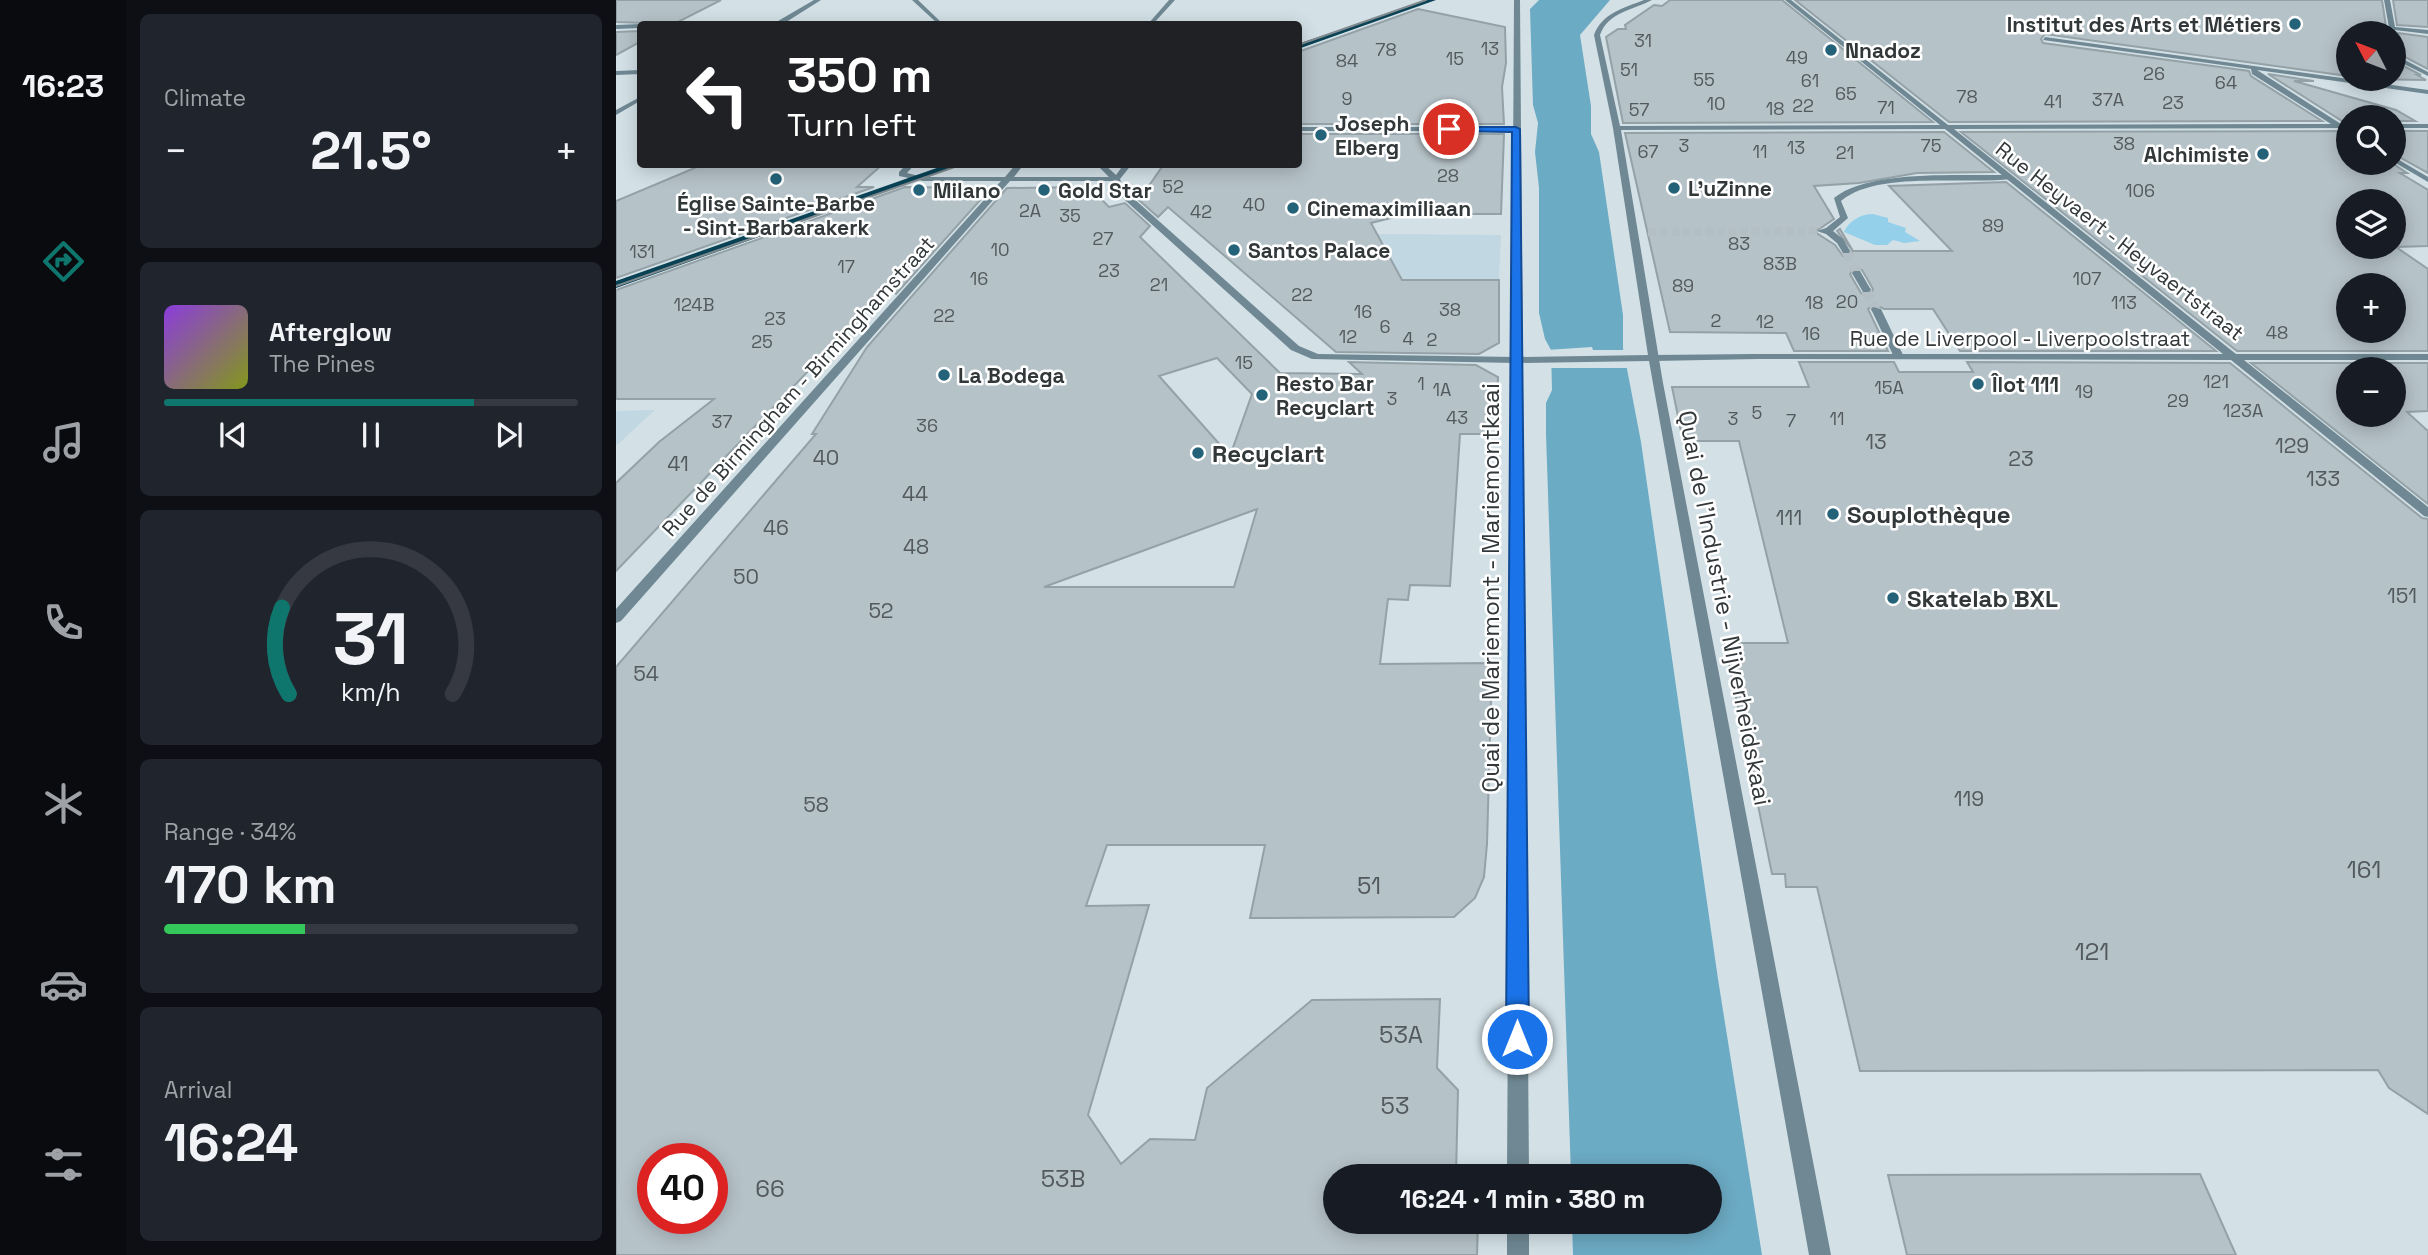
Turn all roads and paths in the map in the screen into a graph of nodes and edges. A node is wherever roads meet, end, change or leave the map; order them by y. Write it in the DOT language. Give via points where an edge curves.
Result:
graph roads {
  1 [pos="818,0"];
  2 [pos="915,0"];
  3 [pos="1172,0"];
  4 [pos="1421,0"];
  5 [pos="1433,0"];
  6 [pos="1517,0"];
  7 [pos="1649,0"];
  8 [pos="1788,0"];
  9 [pos="2387,0"];
  10 [pos="785,21"];
  11 [pos="938,21"];
  12 [pos="1153,21"];
  13 [pos="2390,21"];
  14 [pos="616,26"];
  15 [pos="637,26"];
  16 [pos="2406,31"];
  17 [pos="2428,32"];
  18 [pos="2045,39"];
  19 [pos="1302,44"];
  20 [pos="1302,44"];
  21 [pos="2406,63"];
  22 [pos="2254,69"];
  23 [pos="637,72"];
  24 [pos="616,73"];
  25 [pos="2428,74"];
  26 [pos="2428,92"];
  27 [pos="637,101"];
  28 [pos="616,113"];
  29 [pos="2336,122"];
  30 [pos="2406,126"];
  31 [pos="2428,126"];
  32 [pos="1947,127"];
  33 [pos="1617,128"];
  34 [pos="2336,128"];
  35 [pos="1302,129"];
  36 [pos="1516,129"];
  37 [pos="2406,166"];
  38 [pos="908,168"];
  39 [pos="947,168"];
  40 [pos="1018,168"];
  41 [pos="1104,168"];
  42 [pos="1126,168"];
  43 [pos="2008,177"];
  44 [pos="918,179"];
  45 [pos="1009,179"];
  46 [pos="1116,179"];
  47 [pos="2428,180"];
  48 [pos="1846,251"];
  49 [pos="1857,273"];
  50 [pos="616,285"];
  51 [pos="1866,290"];
  52 [pos="1876,309"];
  53 [pos="1899,357"];
  54 [pos="2428,357"];
  55 [pos="1654,358"];
  56 [pos="2236,358"];
  57 [pos="1516,360"];
  58 [pos="2428,513"];
  59 [pos="616,618"];
  60 [pos="1518,1164"];
  61 [pos="1518,1234"];
  62 [pos="1518,1255"];
  63 [pos="1820,1255"];
  1 -- 10 [label="street"];
  2 -- 11 [label="street"];
  3 -- 12 [label="street"];
  4 -- 19 [label="main road"];
  5 -- 20 [label="main road"];
  6 -- 36 [label="street, Quai de Mariemont - Mariemontkaai"];
  7 -- 33 [label="street, Quai de l'Industrie - Nijverheidskaai" via="1608,17 1597,31"];
  8 -- 32 [label="street, Rue Heyvaert - Heyvaertstraat"];
  9 -- 13 [label="street"];
  14 -- 15 [label="street"];
  16 -- 17 [label="street"];
  18 -- 22 [label="street"];
  21 -- 25 [label="street"];
  22 -- 26 [label="street"];
  22 -- 29 [label="street"];
  23 -- 24 [label="street"];
  27 -- 28 [label="street"];
  30 -- 31 [label="street"];
  32 -- 33 [label="street"];
  32 -- 34 [label="street"];
  32 -- 43 [label="street, Rue Heyvaert - Heyvaertstraat"];
  33 -- 55 [label="street, Quai de l'Industrie - Nijverheidskaai"];
  35 -- 36 [label="street"];
  36 -- 57 [label="street, Quai de Mariemont - Mariemontkaai"];
  37 -- 47 [label="street"];
  38 -- 44 [label="street" via="902,173"];
  39 -- 44 [label="main road"];
  40 -- 45 [label="street, Rue de Birmingham - Birminghamstraat"];
  41 -- 46 [label="street, Rue de Liverpool - Liverpoolstraat"];
  42 -- 46 [label="street"];
  43 -- 48 [label="street" via="1899,181 1853,188 1838,197 1844,218 1825,231"];
  43 -- 56 [label="street, Rue Heyvaert - Heyvaertstraat"];
  44 -- 45 [label="street"];
  44 -- 50 [label="main road"];
  45 -- 46 [label="street"];
  45 -- 59 [label="street, Rue de Birmingham - Birminghamstraat"];
  46 -- 57 [label="street, Rue de Liverpool - Liverpoolstraat" via="1119,190 1295,348 1316,357"];
  49 -- 51 [label="street"];
  52 -- 53 [label="street"];
  53 -- 55 [label="street, Rue de Liverpool - Liverpoolstraat"];
  53 -- 56 [label="street, Rue de Liverpool - Liverpoolstraat"];
  54 -- 56 [label="street, Rue de Liverpool - Liverpoolstraat"];
  55 -- 57 [label="street, Rue de Liverpool - Liverpoolstraat"];
  55 -- 63 [label="street, Quai de l'Industrie - Nijverheidskaai"];
  56 -- 58 [label="street, Rue Heyvaert - Heyvaertstraat"];
  57 -- 60 [label="street, Quai de Mariemont - Mariemontkaai"];
  61 -- 62 [label="street"];
}
